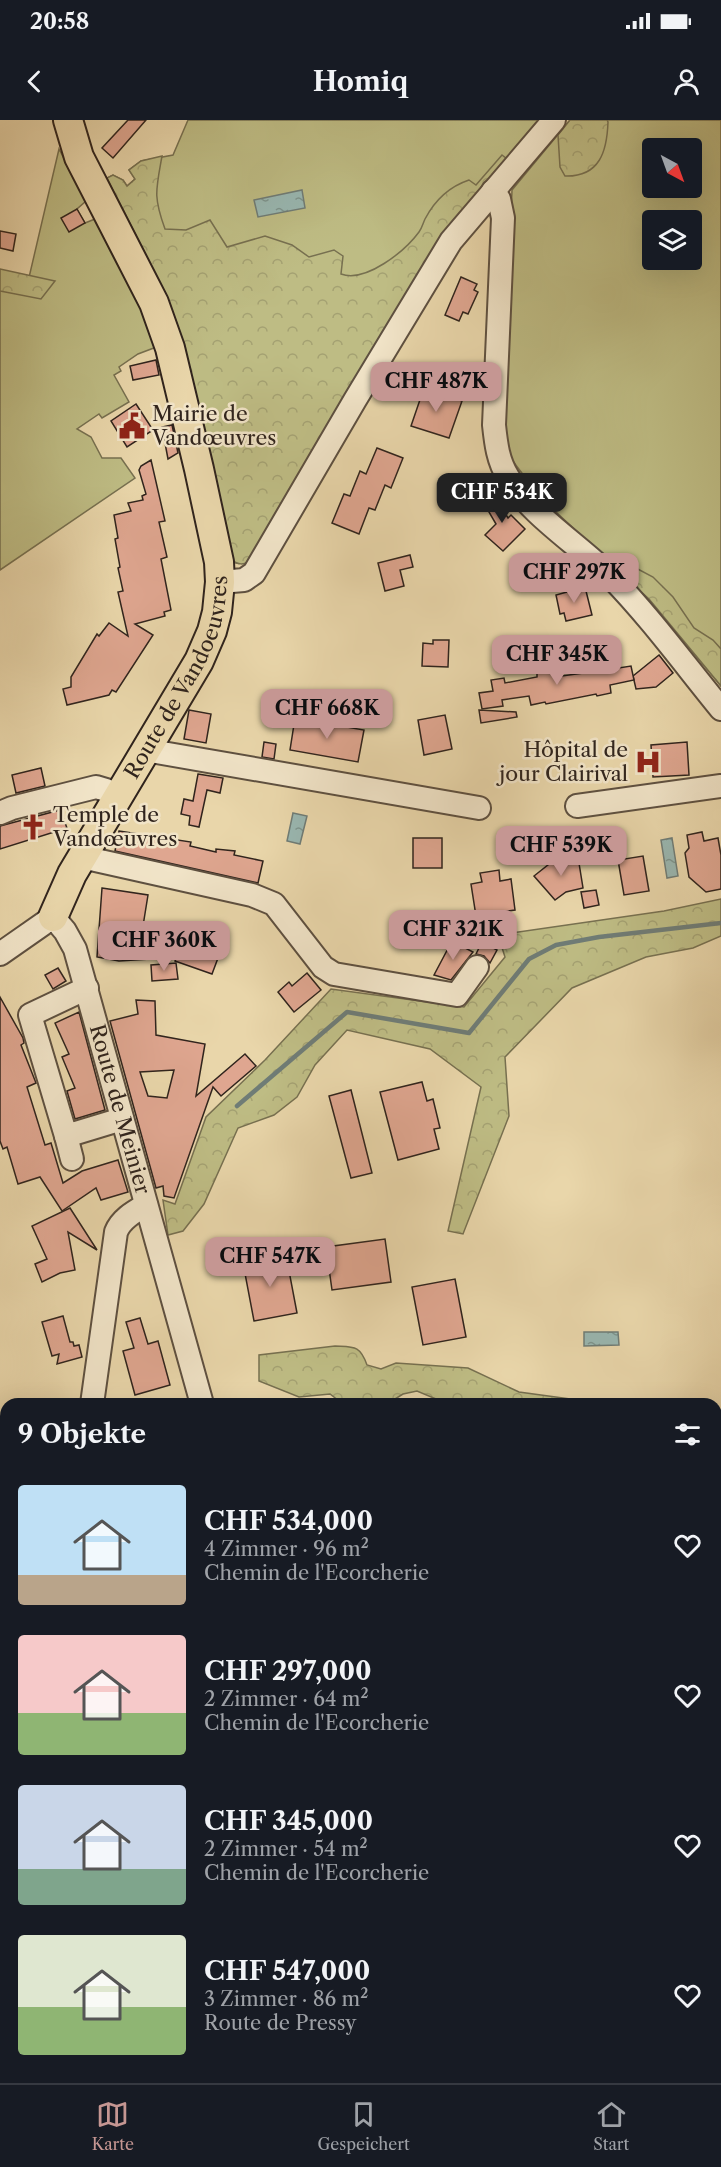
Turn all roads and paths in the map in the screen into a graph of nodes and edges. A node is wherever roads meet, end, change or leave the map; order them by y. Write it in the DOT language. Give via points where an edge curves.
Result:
graph roads {
  1 [pos="68,120"];
  2 [pos="554,120"];
  3 [pos="493,191"];
  4 [pos="220,582"];
  5 [pos="721,709"];
  6 [pos="145,750"];
  7 [pos="721,786"];
  8 [pos="118,796"];
  9 [pos="577,806"];
  10 [pos="479,808"];
  11 [pos="0,813"];
  12 [pos="82,857"];
  13 [pos="54,917"];
  14 [pos="0,954"];
  15 [pos="477,967"];
  16 [pos="87,988"];
  17 [pos="122,1119"];
  18 [pos="66,1136"];
  19 [pos="72,1159"];
  20 [pos="146,1205"];
  21 [pos="93,1398"];
  22 [pos="199,1398"];
  1 -- 4 [label="main road, Route de Vandoeuvres" via="79,157 165,330 208,506"];
  2 -- 3 [label="street"];
  3 -- 4 [label="street" via="451,241 254,573 244,580"];
  3 -- 5 [label="street" via="503,218 494,425 501,465 526,501 610,576"];
  4 -- 6 [label="main road, Route de Vandoeuvres" via="217,612 206,646"];
  6 -- 8 [label="main road, Route de Vandoeuvres"];
  6 -- 10 [label="street"];
  7 -- 9 [label="street"];
  8 -- 11 [label="street" via="96,787"];
  8 -- 12 [label="main road, Route de Vandoeuvres"];
  12 -- 13 [label="main road, Route de Vandoeuvres"];
  12 -- 15 [label="street" via="252,895 274,904 323,967 334,974 457,995"];
  13 -- 14 [label="street"];
  13 -- 16 [label="street, Route de Meinier" via="75,949"];
  16 -- 17 [label="street, Route de Meinier"];
  16 -- 18 [label="street" via="30,1015"];
  17 -- 18 [label="street"];
  17 -- 20 [label="street, Route de Meinier"];
  18 -- 19 [label="street"];
  20 -- 21 [label="street, Route de Meinier" via="122,1222 116,1232"];
  20 -- 22 [label="street"];
}
